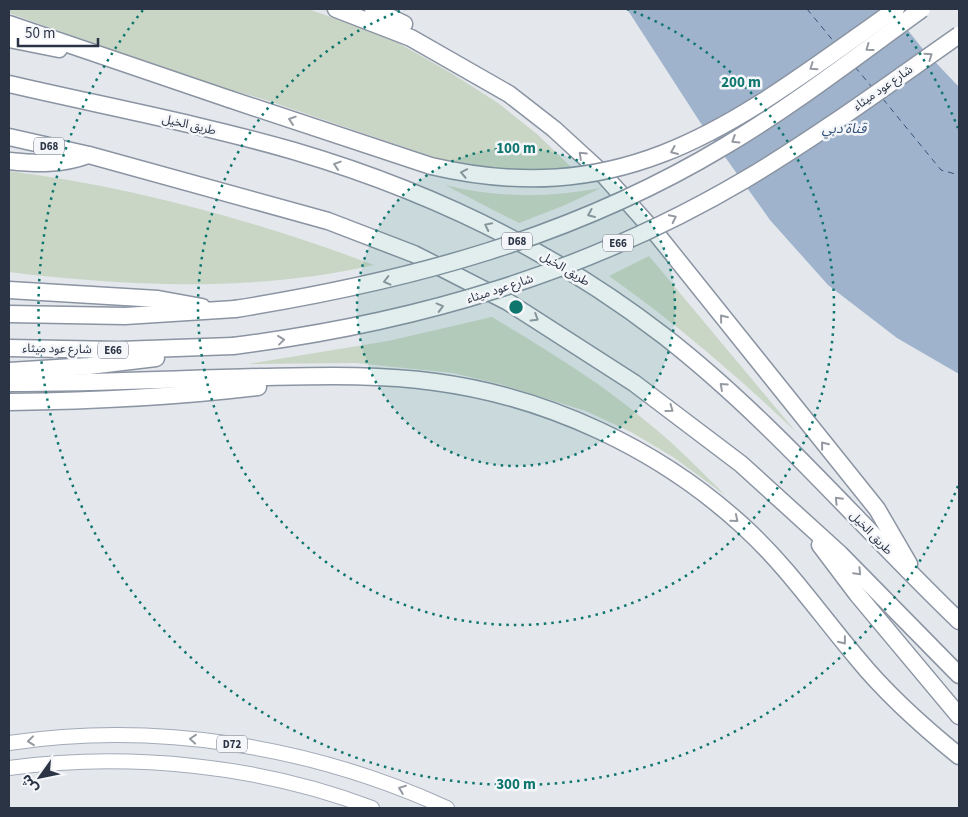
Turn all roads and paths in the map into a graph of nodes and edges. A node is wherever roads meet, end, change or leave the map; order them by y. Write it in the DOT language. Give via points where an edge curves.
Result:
graph roads {
  1 [pos="336,9"];
  2 [pos="373,9"];
  3 [pos="896,9"];
  4 [pos="922,9"];
  5 [pos="9,24"];
  6 [pos="959,34"];
  7 [pos="9,39"];
  8 [pos="110,59"];
  9 [pos="9,84"];
  10 [pos="509,94"];
  11 [pos="9,137"];
  12 [pos="89,155"];
  13 [pos="9,161"];
  14 [pos="9,290"];
  15 [pos="213,311"];
  16 [pos="9,314"];
  17 [pos="225,347"];
  18 [pos="9,348"];
  19 [pos="9,371"];
  20 [pos="308,376"];
  21 [pos="9,383"];
  22 [pos="9,402"];
  23 [pos="801,516"];
  24 [pos="922,585"];
  25 [pos="959,621"];
  26 [pos="959,675"];
  27 [pos="959,716"];
  28 [pos="9,743"];
  29 [pos="959,756"];
  30 [pos="9,768"];
  31 [pos="372,808"];
  32 [pos="446,808"];
  1 -- 10 [label="highway" via="410,38"];
  2 -- 10 [label="highway" via="479,66"];
  3 -- 8 [label="highway, one-way, bridge" via="786,86 716,130 656,158 585,176 528,180 463,174 431,166"];
  4 -- 15 [label="highway, one-way, bridge" via="787,107 724,147 592,214 522,242 452,264 308,298"];
  5 -- 8 [label="highway"];
  17 -- 6 [label="highway, شارع عود ميثاء / E66, one-way, bridge" via="310,336 396,319 461,302 607,249 745,180 811,139"];
  7 -- 8 [label="highway"];
  24 -- 9 [label="highway, طريق الخيل / D68, one-way" via="753,414 709,374 615,301 514,239 404,190 294,151"];
  24 -- 10 [label="highway, one-way" via="876,509 659,237 601,172"];
  11 -- 12 [label="highway, D68"];
  12 -- 13 [label="highway" via="53,164"];
  12 -- 23 [label="highway, D68, one-way" via="328,221 414,254 477,285 538,320 663,404 741,464"];
  14 -- 15 [label="highway" via="158,299"];
  15 -- 16 [label="highway" via="125,316"];
  17 -- 18 [label="highway, شارع عود ميثاء / E66" via="118,350"];
  17 -- 19 [label="highway" via="130,362"];
  20 -- 21 [label="highway"];
  20 -- 22 [label="highway" via="282,384 196,394 80,402"];
  20 -- 29 [label="highway, one-way" via="410,379 466,387 521,401 574,420 650,458 697,489 767,549 875,680"];
  23 -- 26 [label="highway, D68, one-way"];
  23 -- 27 [label="highway" via="857,594"];
  24 -- 25 [label="highway, طريق الخيل / D68"];
  32 -- 28 [label="main road, D72, one-way" via="334,766 234,744 133,736"];
  30 -- 31 [label="main road, D72" via="90,763 199,768 268,779"];
}
